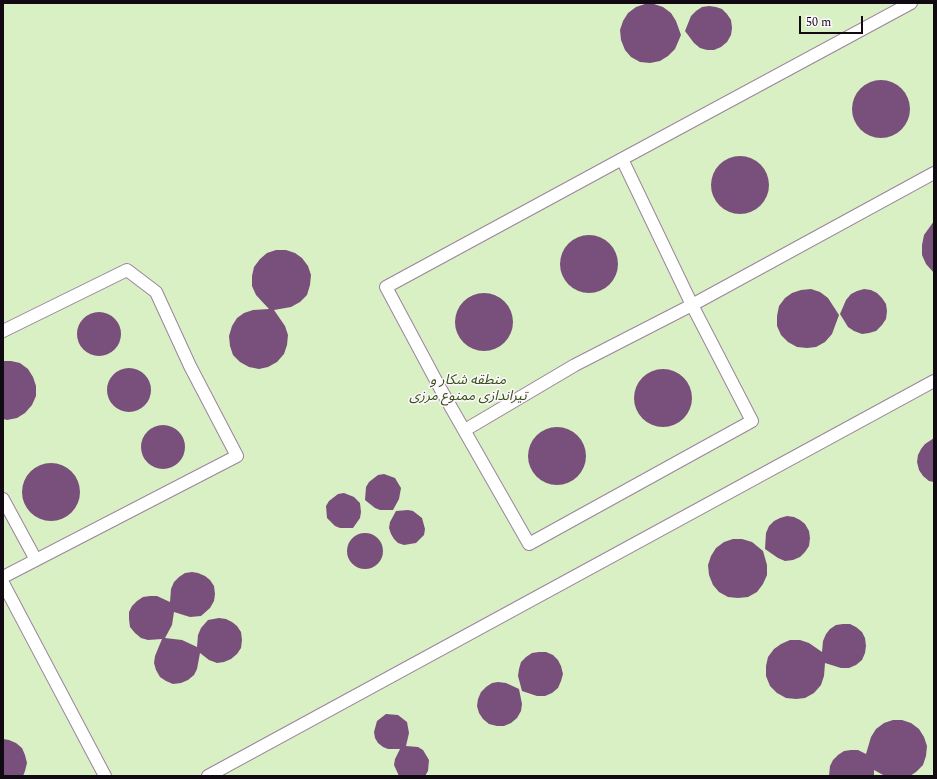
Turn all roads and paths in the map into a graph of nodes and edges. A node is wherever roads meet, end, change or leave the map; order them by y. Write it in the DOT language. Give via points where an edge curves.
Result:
graph roads {
  1 [pos="910,3"];
  2 [pos="622,159"];
  3 [pos="934,173"];
  4 [pos="692,305"];
  5 [pos="3,331"];
  6 [pos="934,381"];
  7 [pos="465,430"];
  8 [pos="3,499"];
  9 [pos="36,560"];
  10 [pos="3,577"];
  11 [pos="3,583"];
  12 [pos="105,776"];
  13 [pos="208,776"];
  1 -- 2 [label="street"];
  2 -- 4 [label="street"];
  2 -- 7 [label="street" via="386,287"];
  3 -- 4 [label="street"];
  4 -- 7 [label="street" via="575,365"];
  4 -- 7 [label="street" via="752,421 529,544"];
  5 -- 9 [label="street" via="127,270 156,292 190,366 237,456"];
  6 -- 13 [label="street"];
  8 -- 9 [label="street"];
  9 -- 10 [label="street"];
  11 -- 12 [label="street"];
}
